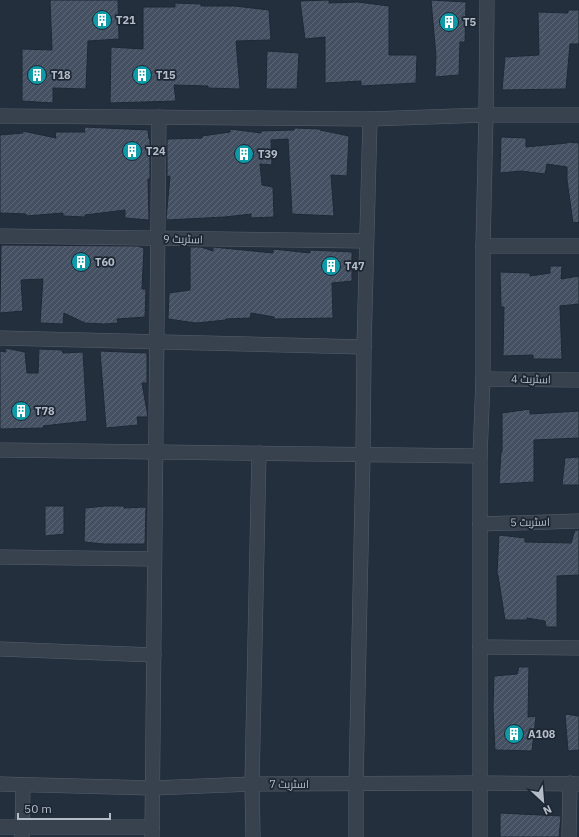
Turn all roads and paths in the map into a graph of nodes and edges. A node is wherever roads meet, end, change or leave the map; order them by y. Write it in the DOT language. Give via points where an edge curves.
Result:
graph roads {
  1 [pos="486,0"];
  2 [pos="486,114"];
  3 [pos="579,114"];
  4 [pos="0,116"];
  5 [pos="159,117"];
  6 [pos="370,119"];
  7 [pos="0,236"];
  8 [pos="157,238"];
  9 [pos="366,241"];
  10 [pos="483,246"];
  11 [pos="579,246"];
  12 [pos="0,338"];
  13 [pos="156,342"];
  14 [pos="364,347"];
  15 [pos="483,379"];
  16 [pos="579,380"];
  17 [pos="0,450"];
  18 [pos="155,452"];
  19 [pos="259,454"];
  20 [pos="363,455"];
  21 [pos="480,456"];
  22 [pos="579,521"];
  23 [pos="480,524"];
  24 [pos="0,557"];
  25 [pos="154,559"];
  26 [pos="480,647"];
  27 [pos="579,648"];
  28 [pos="0,649"];
  29 [pos="154,655"];
  30 [pos="480,783"];
  31 [pos="574,783"];
  32 [pos="0,784"];
  33 [pos="252,784"];
  34 [pos="356,784"];
  35 [pos="23,785"];
  36 [pos="153,788"];
  37 [pos="0,827"];
  38 [pos="23,832"];
  39 [pos="152,832"];
  40 [pos="253,837"];
  41 [pos="356,837"];
  42 [pos="480,837"];
  43 [pos="568,837"];
  1 -- 2 [label="street"];
  2 -- 3 [label="street"];
  2 -- 6 [label="street"];
  2 -- 10 [label="street"];
  4 -- 5 [label="street"];
  5 -- 6 [label="street"];
  5 -- 8 [label="street"];
  6 -- 9 [label="street"];
  7 -- 8 [label="street, اسٹریٹ 9"];
  8 -- 9 [label="street, اسٹریٹ 9"];
  8 -- 13 [label="street"];
  9 -- 14 [label="street"];
  10 -- 11 [label="street"];
  10 -- 15 [label="street"];
  12 -- 13 [label="street"];
  13 -- 14 [label="street"];
  13 -- 18 [label="street"];
  14 -- 20 [label="street"];
  15 -- 16 [label="street, اسٹریٹ 4"];
  15 -- 21 [label="street"];
  17 -- 18 [label="street"];
  18 -- 19 [label="street"];
  18 -- 25 [label="street"];
  19 -- 20 [label="street"];
  19 -- 33 [label="street"];
  20 -- 21 [label="street"];
  20 -- 34 [label="street"];
  21 -- 23 [label="street"];
  22 -- 23 [label="street, اسٹریٹ 5"];
  23 -- 26 [label="street"];
  24 -- 25 [label="street"];
  25 -- 29 [label="street"];
  26 -- 27 [label="street"];
  26 -- 30 [label="street"];
  28 -- 29 [label="street"];
  29 -- 36 [label="street"];
  30 -- 31 [label="street, اسٹریٹ 7"];
  30 -- 34 [label="street, اسٹریٹ 7"];
  30 -- 42 [label="street"];
  31 -- 43 [label="street"];
  32 -- 35 [label="street, اسٹریٹ 7"];
  33 -- 34 [label="street, اسٹریٹ 7"];
  33 -- 36 [label="street, اسٹریٹ 7"];
  33 -- 40 [label="street"];
  34 -- 41 [label="street"];
  35 -- 36 [label="street, اسٹریٹ 7"];
  35 -- 38 [label="street"];
  36 -- 39 [label="street"];
  37 -- 38 [label="street"];
  38 -- 39 [label="street"];
}
